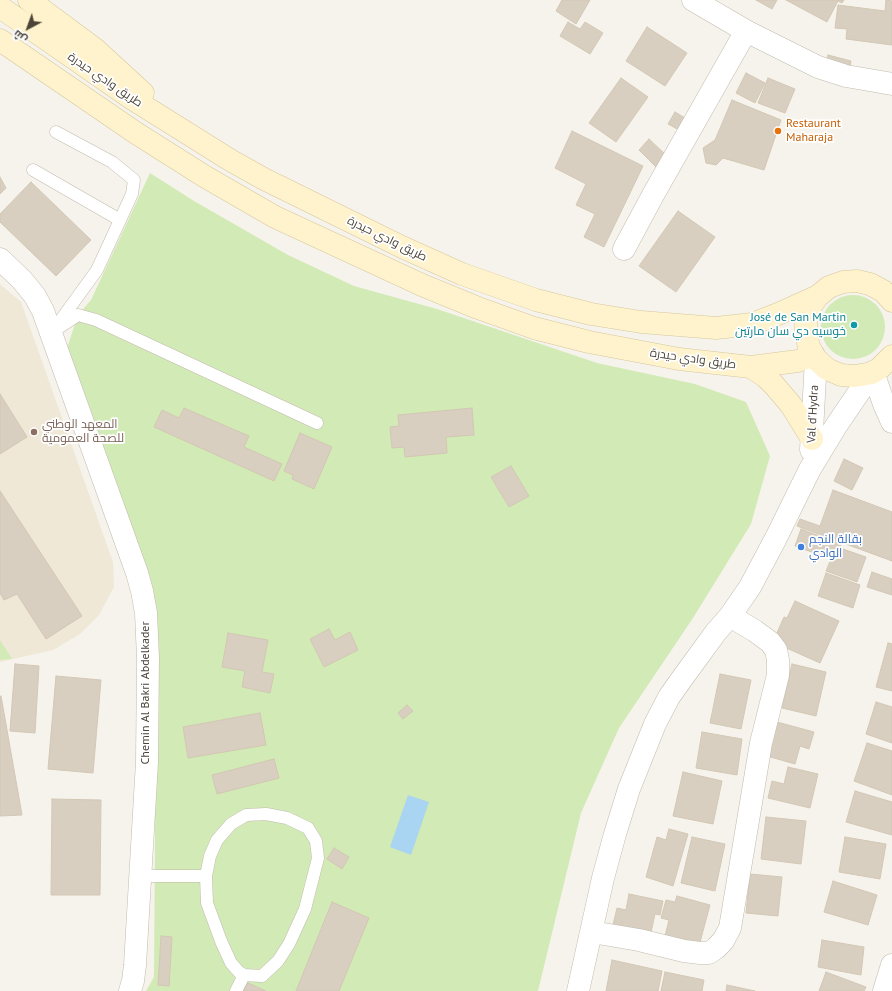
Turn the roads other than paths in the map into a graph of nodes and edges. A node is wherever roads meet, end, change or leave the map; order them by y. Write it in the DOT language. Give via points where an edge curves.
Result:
graph roads {
  1 [pos="29,0"];
  2 [pos="693,0"];
  3 [pos="0,7"];
  4 [pos="746,31"];
  5 [pos="0,40"];
  6 [pos="0,56"];
  7 [pos="892,84"];
  8 [pos="86,99"];
  9 [pos="56,132"];
  10 [pos="187,133"];
  11 [pos="33,170"];
  12 [pos="120,220"];
  13 [pos="624,249"];
  14 [pos="0,259"];
  15 [pos="818,296"];
  16 [pos="892,301"];
  17 [pos="52,332"];
  18 [pos="815,357"];
  19 [pos="751,366"];
  20 [pos="882,368"];
  21 [pos="317,422"];
  22 [pos="892,422"];
  23 [pos="812,439"];
  24 [pos="810,469"];
  25 [pos="730,616"];
  26 [pos="140,876"];
  27 [pos="206,876"];
  28 [pos="592,932"];
  29 [pos="892,965"];
  30 [pos="244,974"];
  31 [pos="130,991"];
  32 [pos="236,991"];
  33 [pos="578,991"];
  34 [pos="884,991"];
  1 -- 10 [label="main road" via="95,49"];
  2 -- 4 [label="street"];
  3 -- 10 [label="main road, طريق وادي حيدرة" via="131,98"];
  4 -- 7 [label="street" via="790,54 834,72"];
  4 -- 13 [label="street"];
  5 -- 8 [label="main road, طريق وادي حيدرة"];
  6 -- 8 [label="main road"];
  8 -- 19 [label="main road, طريق وادي حيدرة" via="204,176 275,217 478,308 534,328 589,342 679,359"];
  9 -- 12 [label="lane" via="112,162 134,180 132,194"];
  10 -- 15 [label="main road, طريق وادي حيدرة" via="264,179 402,248 462,274 591,314 641,322 716,328 752,324"];
  11 -- 12 [label="lane"];
  12 -- 17 [label="lane" via="97,270"];
  14 -- 17 [label="street, Chemin Al Bakri Abdelkader" via="35,296"];
  15 -- 16 [label="main road, طريق وادي حيدرة" via="829,287 842,282 857,281 883,291"];
  15 -- 18 [label="main road" via="806,320 809,348"];
  17 -- 21 [label="lane" via="78,315 96,320"];
  17 -- 26 [label="street, Chemin Al Bakri Abdelkader" via="137,573 146,613 147,762"];
  18 -- 19 [label="main road, طريق وادي حيدرة"];
  18 -- 20 [label="main road" via="827,369 841,375 855,376"];
  18 -- 23 [label="street, Val d'Hydra"];
  19 -- 23 [label="main road" via="766,377 791,405"];
  20 -- 22 [label="street" via="884,404"];
  20 -- 24 [label="street" via="836,426"];
  23 -- 24 [label="street, Val d'Hydra"];
  24 -- 25 [label="street" via="766,559"];
  25 -- 28 [label="street" via="680,680 654,724 615,834"];
  25 -- 28 [label="street" via="770,642 776,650 778,675 761,743 730,928 723,941 709,953 684,951"];
  26 -- 27 [label="lane"];
  26 -- 31 [label="street, Chemin Al Bakri Abdelkader" via="135,965"];
  27 -- 30 [label="lane" via="207,903 221,941 231,963"];
  27 -- 30 [label="lane" via="210,856 217,840 231,824 246,815 266,814 287,818 308,828 316,841 317,865 305,909 289,944 278,961 262,976"];
  28 -- 33 [label="street"];
  29 -- 34 [label="street"];
  30 -- 32 [label="lane"];
}
